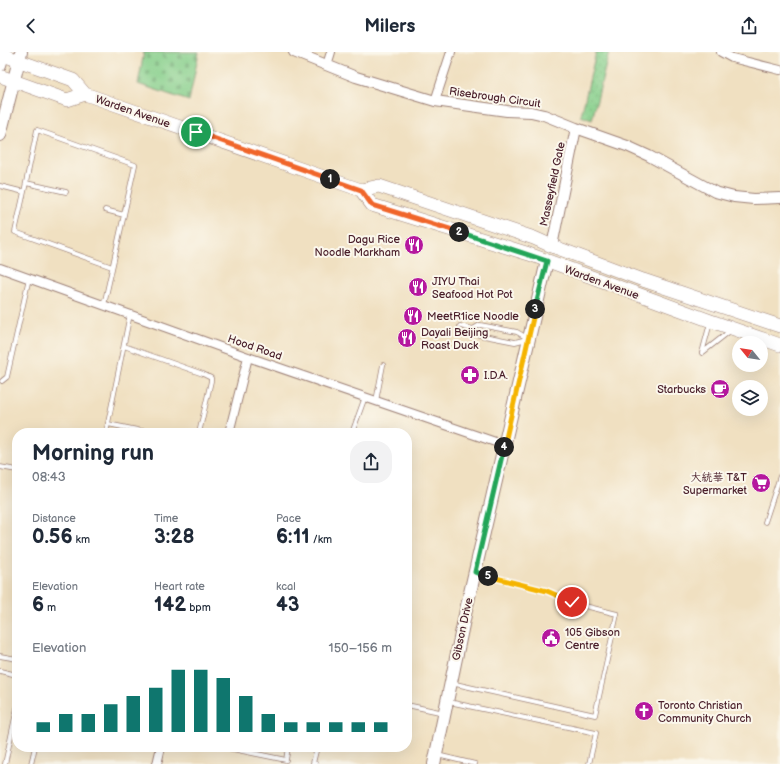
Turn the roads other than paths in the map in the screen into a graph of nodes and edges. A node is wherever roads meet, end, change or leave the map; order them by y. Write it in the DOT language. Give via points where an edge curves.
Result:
graph roads {
  1 [pos="294,52"];
  2 [pos="331,52"];
  3 [pos="451,52"];
  4 [pos="721,52"];
  5 [pos="20,56"];
  6 [pos="2,57"];
  7 [pos="326,65"];
  8 [pos="780,70"];
  9 [pos="0,76"];
  10 [pos="13,81"];
  11 [pos="85,94"];
  12 [pos="435,101"];
  13 [pos="576,128"];
  14 [pos="0,135"];
  15 [pos="26,183"];
  16 [pos="0,186"];
  17 [pos="361,190"];
  18 [pos="24,192"];
  19 [pos="66,192"];
  20 [pos="780,198"];
  21 [pos="105,210"];
  22 [pos="124,215"];
  23 [pos="552,246"];
  24 [pos="547,261"];
  25 [pos="112,267"];
  26 [pos="0,268"];
  27 [pos="29,278"];
  28 [pos="104,305"];
  29 [pos="725,308"];
  30 [pos="130,314"];
  31 [pos="711,321"];
  32 [pos="460,326"];
  33 [pos="780,326"];
  34 [pos="473,329"];
  35 [pos="734,329"];
  36 [pos="528,338"];
  37 [pos="780,345"];
  38 [pos="124,346"];
  39 [pos="248,356"];
  40 [pos="383,365"];
  41 [pos="2,381"];
  42 [pos="365,397"];
  43 [pos="376,401"];
  44 [pos="108,424"];
  45 [pos="107,428"];
  46 [pos="128,428"];
  47 [pos="200,428"];
  48 [pos="230,428"];
  49 [pos="354,428"];
  50 [pos="504,445"];
  51 [pos="0,467"];
  52 [pos="12,469"];
  53 [pos="780,476"];
  54 [pos="765,522"];
  55 [pos="475,572"];
  56 [pos="0,656"];
  57 [pos="12,658"];
  58 [pos="0,671"];
  59 [pos="12,674"];
  60 [pos="451,683"];
  61 [pos="412,705"];
  62 [pos="446,707"];
  63 [pos="12,731"];
  64 [pos="34,752"];
  65 [pos="160,752"];
  66 [pos="247,752"];
  67 [pos="287,752"];
  68 [pos="315,752"];
  69 [pos="435,762"];
  70 [pos="5,764"];
  71 [pos="31,764"];
  72 [pos="157,764"];
  73 [pos="316,764"];
  74 [pos="475,764"];
  75 [pos="589,764"];
  1 -- 7 [label="street, Risebrough Circuit"];
  2 -- 7 [label="street"];
  3 -- 12 [label="street"];
  4 -- 8 [label="street" via="732,58"];
  5 -- 6 [label="main road, Warden Avenue"];
  5 -- 10 [label="main road"];
  5 -- 11 [label="main road, Warden Avenue" via="73,80"];
  7 -- 12 [label="street, Risebrough Circuit"];
  9 -- 10 [label="main road, Warden Avenue"];
  10 -- 11 [label="main road, Warden Avenue" via="67,100"];
  10 -- 14 [label="main road"];
  11 -- 17 [label="main road, Warden Avenue"];
  12 -- 13 [label="street, Risebrough Circuit" via="531,112"];
  13 -- 20 [label="street, Risebrough Circuit" via="649,156 715,192 754,199"];
  13 -- 23 [label="street, Masseyfield Gate"];
  15 -- 18 [label="lane"];
  15 -- 19 [label="lane"];
  15 -- 22 [label="lane" via="37,130 135,165"];
  16 -- 18 [label="lane"];
  17 -- 23 [label="main road, Warden Avenue" via="379,186"];
  17 -- 24 [label="main road, Warden Avenue" via="372,205"];
  18 -- 25 [label="lane" via="15,232"];
  21 -- 22 [label="lane"];
  22 -- 25 [label="lane"];
  23 -- 24 [label="street"];
  23 -- 29 [label="main road, Warden Avenue"];
  24 -- 31 [label="main road, Warden Avenue"];
  24 -- 36 [label="main road, Gibson Drive"];
  25 -- 28 [label="lane"];
  26 -- 27 [label="street, Hood Road"];
  27 -- 28 [label="street, Hood Road"];
  27 -- 41 [label="lane" via="7,377"];
  28 -- 30 [label="street, Hood Road"];
  29 -- 31 [label="main road"];
  29 -- 33 [label="main road, Warden Avenue"];
  30 -- 38 [label="lane"];
  30 -- 39 [label="street, Hood Road"];
  31 -- 35 [label="main road, Warden Avenue"];
  31 -- 35 [label="lane" via="702,353"];
  32 -- 34 [label="lane"];
  34 -- 36 [label="lane" via="480,325 517,332"];
  34 -- 36 [label="lane" via="479,335 515,342"];
  35 -- 37 [label="main road, Warden Avenue"];
  36 -- 50 [label="main road, Gibson Drive"];
  38 -- 44 [label="lane"];
  38 -- 47 [label="lane" via="211,378"];
  39 -- 42 [label="street, Hood Road"];
  39 -- 48 [label="street"];
  40 -- 43 [label="lane"];
  42 -- 43 [label="street, Hood Road"];
  42 -- 49 [label="lane"];
  43 -- 50 [label="street, Hood Road"];
  44 -- 45 [label="lane"];
  44 -- 46 [label="lane"];
  50 -- 55 [label="main road, Gibson Drive"];
  51 -- 52 [label="lane"];
  53 -- 54 [label="lane"];
  55 -- 60 [label="main road, Gibson Drive"];
  55 -- 60 [label="lane" via="547,591 573,603 617,614 595,715"];
  56 -- 57 [label="lane"];
  58 -- 59 [label="lane"];
  60 -- 62 [label="main road, Gibson Drive"];
  61 -- 62 [label="lane"];
  62 -- 69 [label="main road, Gibson Drive"];
  62 -- 75 [label="lane" via="596,734"];
  63 -- 70 [label="lane"];
  64 -- 71 [label="lane"];
  65 -- 72 [label="street"];
  66 -- 67 [label="lane" via="286,760"];
  68 -- 73 [label="lane" via="313,763"];
  69 -- 74 [label="lane"];
}
